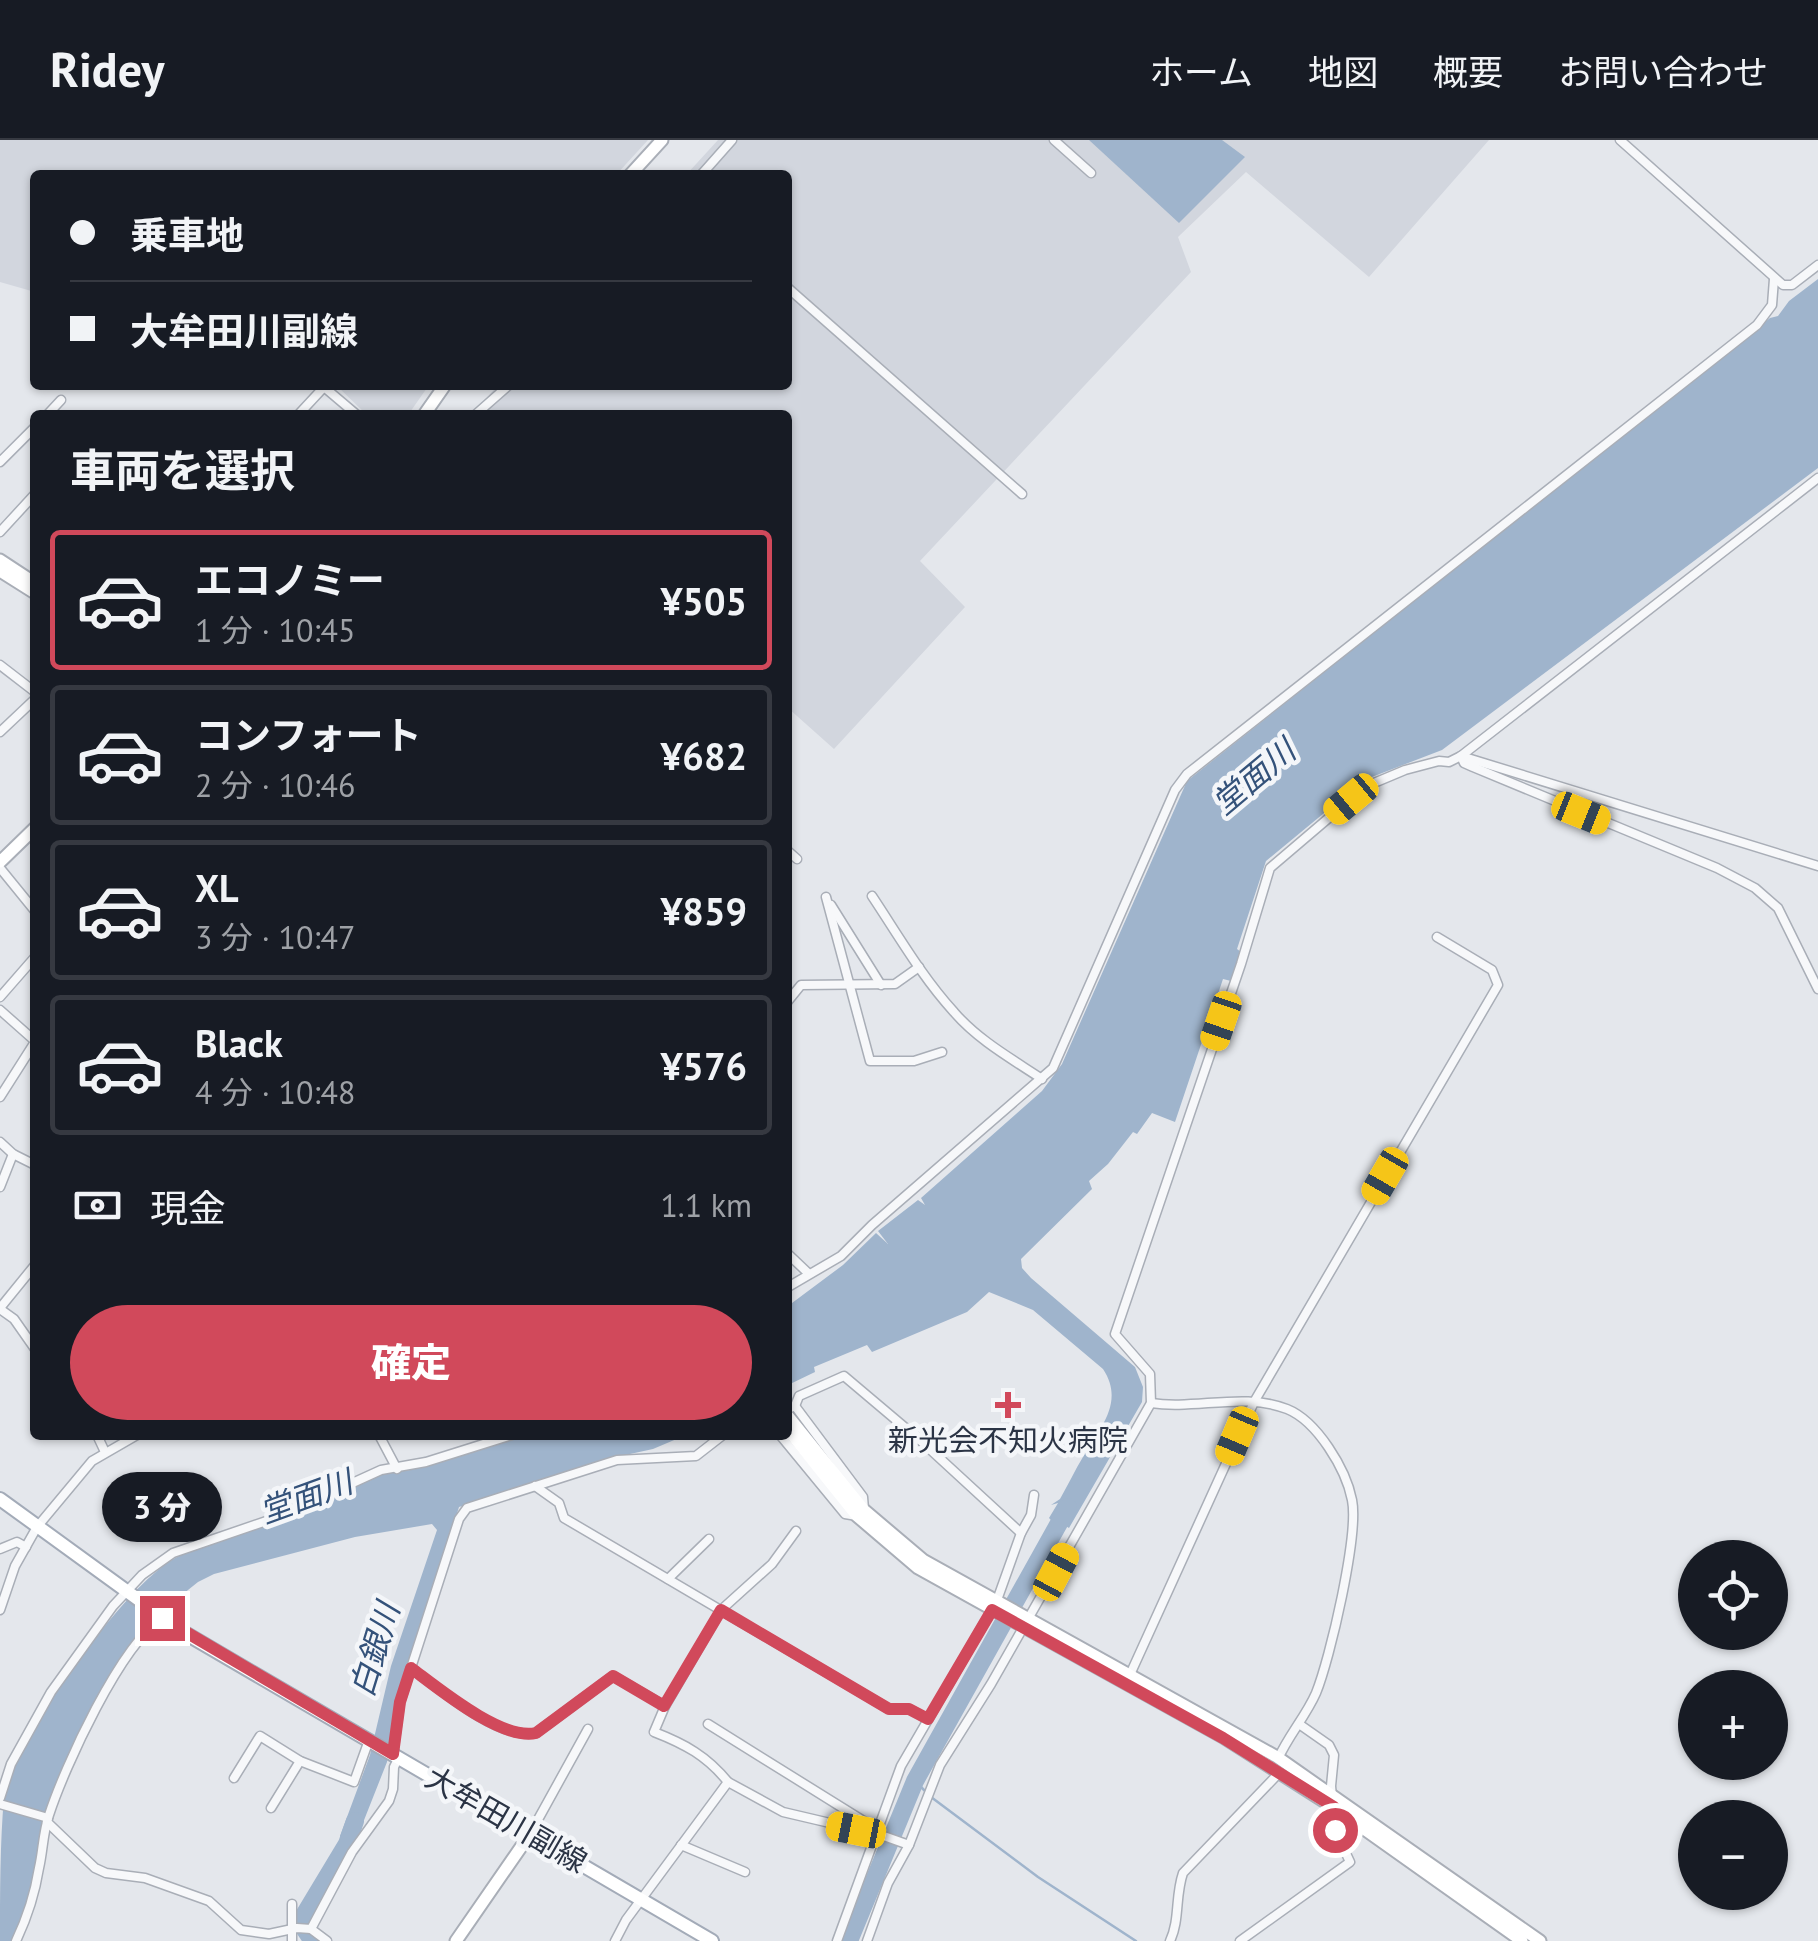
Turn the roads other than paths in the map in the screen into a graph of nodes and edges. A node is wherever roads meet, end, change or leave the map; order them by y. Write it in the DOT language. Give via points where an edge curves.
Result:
graph roads {
  1 [pos="662,140"];
  2 [pos="732,140"];
  3 [pos="1054,140"];
  4 [pos="1620,140"];
  5 [pos="635,170"];
  6 [pos="705,170"];
  7 [pos="1091,173"];
  8 [pos="1818,265"];
  9 [pos="1774,279"];
  10 [pos="792,292"];
  11 [pos="321,390"];
  12 [pos="328,390"];
  13 [pos="503,390"];
  14 [pos="61,400"];
  15 [pos="346,405"];
  16 [pos="51,410"];
  17 [pos="303,410"];
  18 [pos="342,410"];
  19 [pos="352,410"];
  20 [pos="481,410"];
  21 [pos="30,432"];
  22 [pos="0,462"];
  23 [pos="1818,478"];
  24 [pos="1022,494"];
  25 [pos="30,499"];
  26 [pos="0,532"];
  27 [pos="0,560"];
  28 [pos="0,570"];
  29 [pos="30,579"];
  30 [pos="30,590"];
  31 [pos="0,665"];
  32 [pos="30,692"];
  33 [pos="30,701"];
  34 [pos="0,732"];
  35 [pos="1461,756"];
  36 [pos="30,833"];
  37 [pos="792,855"];
  38 [pos="797,859"];
  39 [pos="0,865"];
  40 [pos="1818,866"];
  41 [pos="872,896"];
  42 [pos="30,904"];
  43 [pos="1437,937"];
  44 [pos="30,962"];
  45 [pos="918,967"];
  46 [pos="882,985"];
  47 [pos="850,986"];
  48 [pos="1818,989"];
  49 [pos="0,996"];
  50 [pos="792,996"];
  51 [pos="0,1010"];
  52 [pos="30,1037"];
  53 [pos="30,1050"];
  54 [pos="942,1052"];
  55 [pos="0,1072"];
  56 [pos="1042,1080"];
  57 [pos="10,1082"];
  58 [pos="0,1097"];
  59 [pos="0,1142"];
  60 [pos="13,1154"];
  61 [pos="30,1162"];
  62 [pos="0,1187"];
  63 [pos="792,1258"];
  64 [pos="30,1271"];
  65 [pos="808,1272"];
  66 [pos="792,1284"];
  67 [pos="0,1309"];
  68 [pos="30,1341"];
  69 [pos="1254,1402"];
  70 [pos="1151,1404"];
  71 [pos="792,1407"];
  72 [pos="792,1412"];
  73 [pos="792,1413"];
  74 [pos="792,1434"];
  75 [pos="100,1440"];
  76 [pos="127,1440"];
  77 [pos="382,1440"];
  78 [pos="495,1440"];
  79 [pos="717,1440"];
  80 [pos="784,1440"];
  81 [pos="106,1452"];
  82 [pos="822,1465"];
  83 [pos="397,1469"];
  84 [pos="535,1486"];
  85 [pos="1034,1495"];
  86 [pos="0,1499"];
  87 [pos="860,1513"];
  88 [pos="36,1527"];
  89 [pos="796,1531"];
  90 [pos="1021,1533"];
  91 [pos="709,1540"];
  92 [pos="26,1546"];
  93 [pos="0,1550"];
  94 [pos="668,1579"];
  95 [pos="127,1592"];
  96 [pos="994,1606"];
  97 [pos="0,1610"];
  98 [pos="721,1610"];
  99 [pos="159,1616"];
  100 [pos="1026,1624"];
  101 [pos="411,1668"];
  102 [pos="1128,1679"];
  103 [pos="664,1706"];
  104 [pos="928,1719"];
  105 [pos="708,1724"];
  106 [pos="1299,1724"];
  107 [pos="588,1729"];
  108 [pos="369,1740"];
  109 [pos="396,1755"];
  110 [pos="1278,1758"];
  111 [pos="300,1761"];
  112 [pos="4,1773"];
  113 [pos="1280,1774"];
  114 [pos="234,1778"];
  115 [pos="728,1782"];
  116 [pos="1333,1800"];
  117 [pos="1,1802"];
  118 [pos="271,1808"];
  119 [pos="48,1820"];
  120 [pos="879,1833"];
  121 [pos="530,1834"];
  122 [pos="906,1844"];
  123 [pos="681,1845"];
  124 [pos="745,1872"];
  125 [pos="641,1900"];
  126 [pos="292,1904"];
  127 [pos="294,1928"];
  128 [pos="311,1929"];
  129 [pos="262,1938"];
  130 [pos="16,1941"];
  131 [pos="292,1941"];
  132 [pos="327,1941"];
  133 [pos="456,1941"];
  134 [pos="615,1941"];
  135 [pos="712,1941"];
  136 [pos="837,1941"];
  137 [pos="867,1941"];
  138 [pos="1170,1941"];
  139 [pos="1240,1941"];
  140 [pos="1522,1941"];
  141 [pos="1540,1941"];
  1 -- 5 [label="street"];
  2 -- 6 [label="street"];
  3 -- 7 [label="street"];
  4 -- 9 [label="street"];
  8 -- 9 [label="street" via="1788,286"];
  9 -- 56 [label="street" via="1772,305 1756,326 1188,774 1175,790 1058,1060"];
  10 -- 24 [label="street"];
  11 -- 17 [label="street"];
  12 -- 15 [label="street"];
  13 -- 20 [label="street"];
  14 -- 16 [label="street"];
  15 -- 18 [label="street"];
  15 -- 19 [label="street"];
  21 -- 22 [label="street"];
  23 -- 35 [label="street"];
  25 -- 26 [label="street"];
  27 -- 29 [label="street"];
  28 -- 30 [label="street"];
  31 -- 32 [label="street"];
  33 -- 34 [label="street"];
  35 -- 40 [label="street"];
  35 -- 48 [label="street" via="1464,763 1718,868 1766,895"];
  35 -- 70 [label="street" via="1374,783 1270,868 1115,1334 1150,1374"];
  36 -- 39 [label="street"];
  37 -- 38 [label="street"];
  39 -- 42 [label="street"];
  41 -- 45 [label="street"];
  43 -- 69 [label="street" via="1492,970 1498,985"];
  44 -- 49 [label="street"];
  45 -- 46 [label="street"];
  45 -- 56 [label="street" via="977,1035"];
  46 -- 47 [label="street"];
  46 -- 47 [label="street" via="826,897"];
  47 -- 50 [label="street" via="801,985"];
  47 -- 54 [label="street" via="870,1061 914,1061"];
  51 -- 52 [label="street"];
  53 -- 57 [label="street"];
  55 -- 57 [label="street"];
  56 -- 65 [label="street" via="840,1256"];
  57 -- 58 [label="street"];
  59 -- 60 [label="street"];
  60 -- 61 [label="street"];
  60 -- 62 [label="street"];
  63 -- 65 [label="street"];
  64 -- 67 [label="street"];
  65 -- 66 [label="street"];
  67 -- 68 [label="street"];
  69 -- 70 [label="street"];
  69 -- 102 [label="street"];
  69 -- 106 [label="street" via="1305,1421 1352,1499 1350,1548 1330,1651"];
  70 -- 100 [label="street"];
  71 -- 90 [label="street" via="799,1396 844,1376"];
  72 -- 87 [label="street" via="863,1497"];
  73 -- 82 [label="street"];
  74 -- 82 [label="street"];
  75 -- 81 [label="street"];
  76 -- 81 [label="street"];
  77 -- 83 [label="street"];
  78 -- 83 [label="street"];
  79 -- 84 [label="street" via="696,1456 617,1460"];
  80 -- 87 [label="street" via="845,1514"];
  81 -- 88 [label="street"];
  82 -- 87 [label="street"];
  83 -- 95 [label="street" via="173,1552"];
  84 -- 94 [label="street" via="559,1503 564,1518"];
  84 -- 101 [label="street" via="466,1508"];
  85 -- 90 [label="street"];
  86 -- 88 [label="main road, 大牟田川副線"];
  87 -- 96 [label="street" via="918,1568"];
  88 -- 92 [label="street"];
  88 -- 95 [label="main road, 大牟田川副線"];
  89 -- 98 [label="street" via="772,1564"];
  90 -- 96 [label="street"];
  91 -- 94 [label="street"];
  92 -- 93 [label="street" via="16,1542"];
  92 -- 97 [label="street"];
  94 -- 98 [label="street"];
  95 -- 99 [label="main road, 大牟田川副線"];
  95 -- 112 [label="street" via="50,1692"];
  96 -- 100 [label="street"];
  96 -- 104 [label="street"];
  98 -- 103 [label="street"];
  98 -- 104 [label="street" via="889,1709"];
  99 -- 108 [label="main road, 大牟田川副線"];
  99 -- 119 [label="street" via="121,1667 69,1764"];
  100 -- 102 [label="street"];
  100 -- 122 [label="street" via="940,1765"];
  101 -- 103 [label="street" via="490,1722 528,1735 613,1676"];
  101 -- 109 [label="street" via="400,1702"];
  102 -- 110 [label="street"];
  102 -- 113 [label="street"];
  103 -- 115 [label="street" via="654,1732 688,1745"];
  104 -- 120 [label="street" via="900,1766"];
  105 -- 120 [label="street"];
  106 -- 110 [label="street"];
  106 -- 116 [label="street" via="1334,1756"];
  107 -- 121 [label="street"];
  108 -- 109 [label="main road, 大牟田川副線"];
  108 -- 111 [label="street" via="354,1782"];
  109 -- 121 [label="main road, 大牟田川副線"];
  109 -- 128 [label="street" via="388,1802"];
  110 -- 113 [label="street"];
  110 -- 116 [label="street"];
  111 -- 114 [label="street" via="260,1736"];
  111 -- 118 [label="street"];
  112 -- 117 [label="street"];
  113 -- 116 [label="street"];
  113 -- 138 [label="street" via="1183,1873"];
  115 -- 120 [label="street" via="783,1812"];
  115 -- 123 [label="street"];
  116 -- 139 [label="street" via="1335,1830 1350,1862"];
  116 -- 140 [label="street"];
  116 -- 141 [label="street"];
  117 -- 119 [label="street"];
  119 -- 129 [label="street" via="95,1868 209,1901"];
  119 -- 130 [label="street"];
  120 -- 122 [label="street"];
  120 -- 136 [label="street"];
  121 -- 125 [label="main road, 大牟田川副線"];
  121 -- 133 [label="street"];
  122 -- 137 [label="street"];
  123 -- 124 [label="street"];
  123 -- 125 [label="street"];
  125 -- 134 [label="street"];
  125 -- 135 [label="main road, 大牟田川副線"];
  126 -- 127 [label="street"];
  127 -- 128 [label="street"];
  127 -- 129 [label="street"];
  127 -- 131 [label="street"];
  128 -- 132 [label="street"];
}
